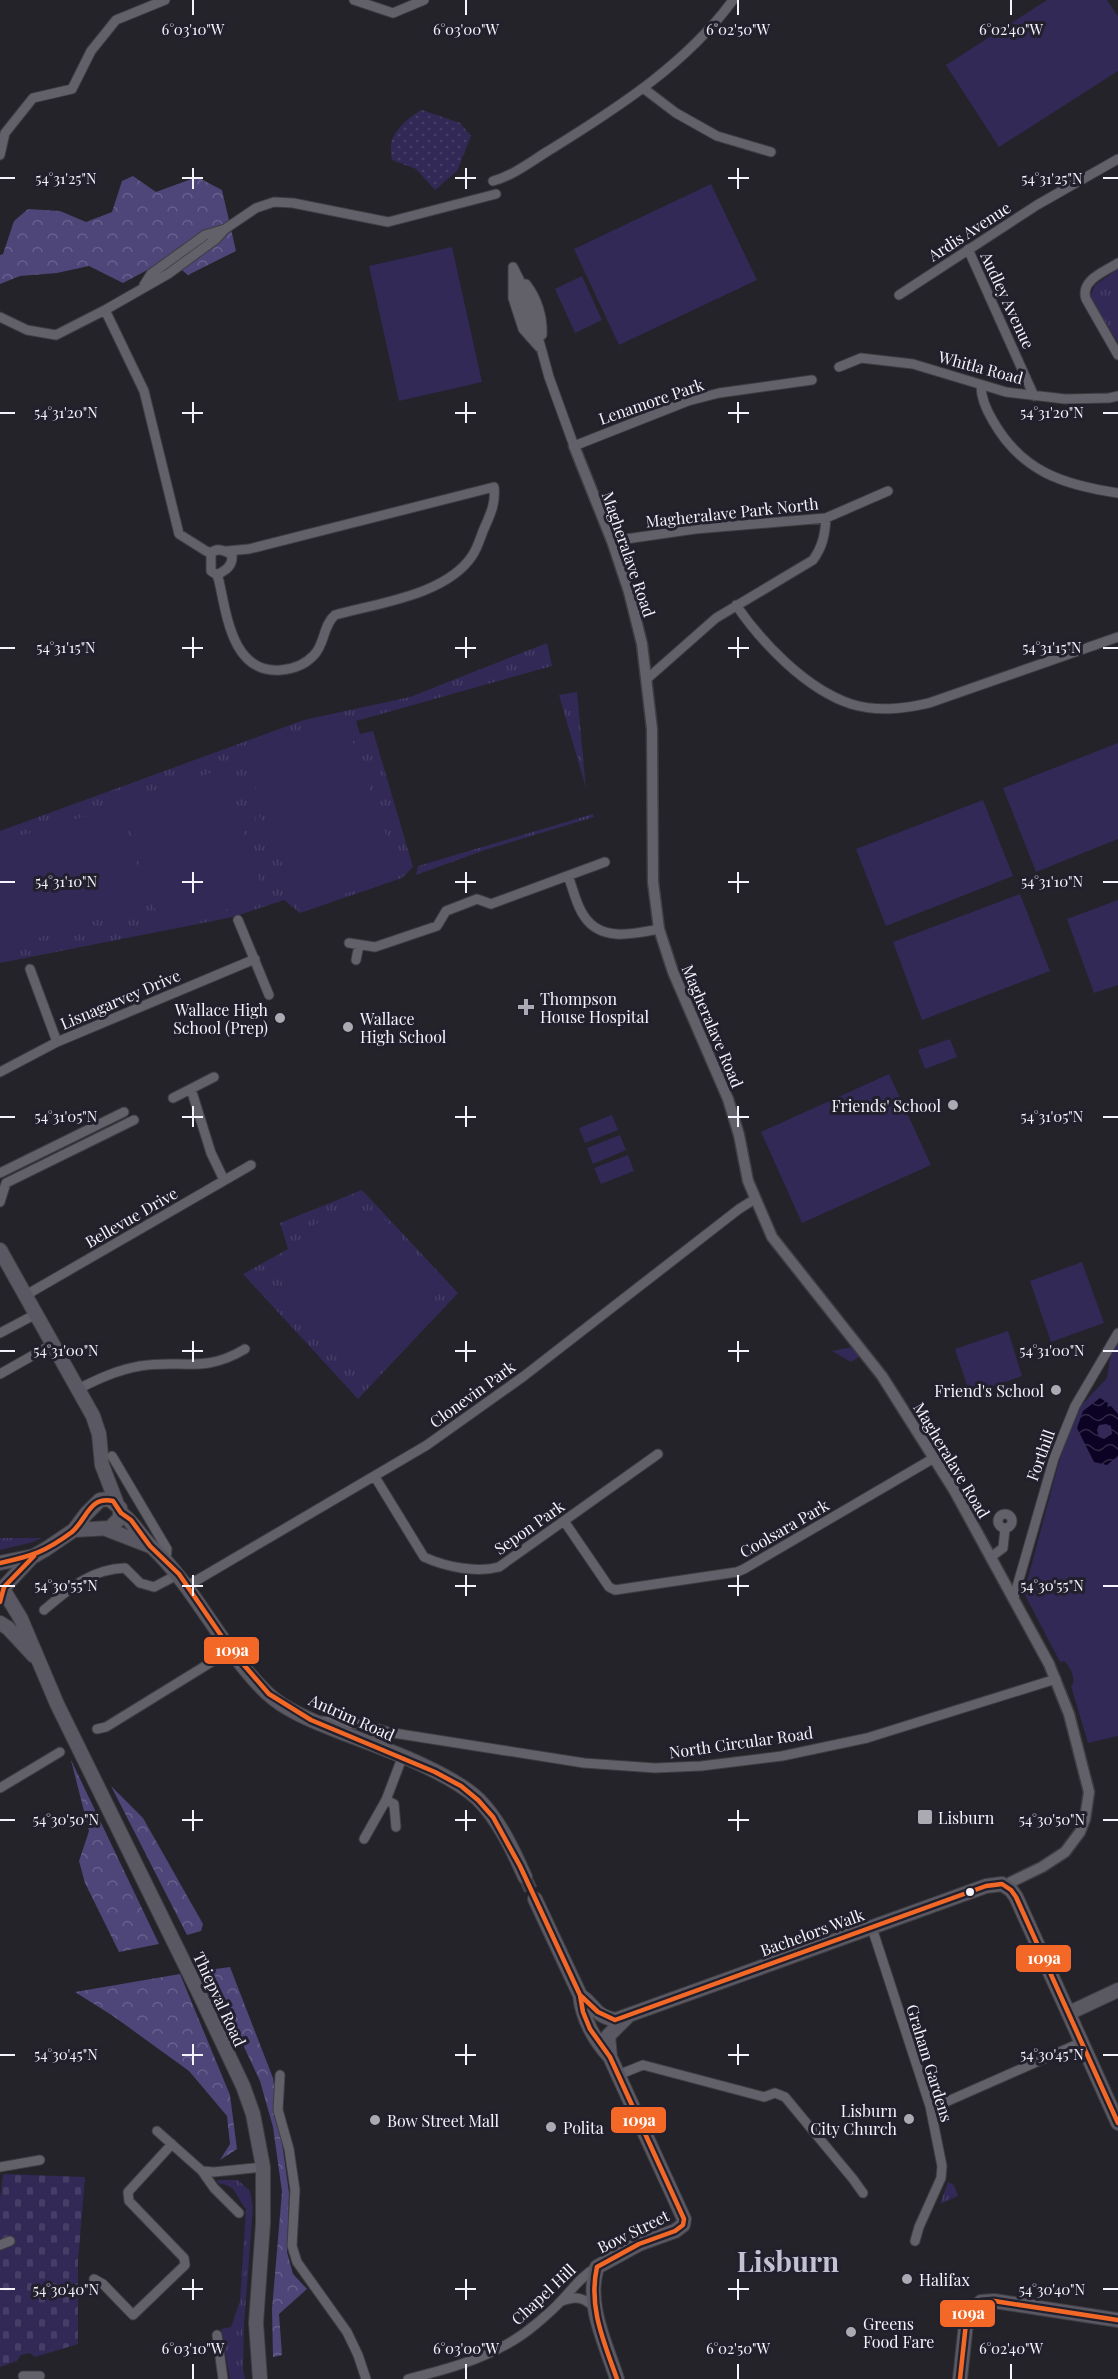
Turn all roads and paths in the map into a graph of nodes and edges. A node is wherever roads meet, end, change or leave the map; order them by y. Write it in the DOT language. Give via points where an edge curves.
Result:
graph roads {
  1 [pos="165,0"];
  2 [pos="354,0"];
  3 [pos="424,0"];
  4 [pos="733,0"];
  5 [pos="643,88"];
  6 [pos="2,132"];
  7 [pos="771,152"];
  8 [pos="0,155"];
  9 [pos="1118,159"];
  10 [pos="493,181"];
  11 [pos="496,194"];
  12 [pos="968,249"];
  13 [pos="1118,263"];
  14 [pos="899,295"];
  15 [pos="105,310"];
  16 [pos="0,317"];
  17 [pos="541,349"];
  18 [pos="1118,355"];
  19 [pos="839,367"];
  20 [pos="812,380"];
  21 [pos="981,386"];
  22 [pos="1034,396"];
  23 [pos="1118,396"];
  24 [pos="574,446"];
  25 [pos="888,491"];
  26 [pos="1118,493"];
  27 [pos="826,518"];
  28 [pos="612,541"];
  29 [pos="227,551"];
  30 [pos="211,552"];
  31 [pos="217,575"];
  32 [pos="736,605"];
  33 [pos="1118,638"];
  34 [pos="648,678"];
  35 [pos="605,862"];
  36 [pos="568,876"];
  37 [pos="238,920"];
  38 [pos="659,929"];
  39 [pos="255,960"];
  40 [pos="357,960"];
  41 [pos="30,969"];
  42 [pos="269,995"];
  43 [pos="57,1042"];
  44 [pos="0,1072"];
  45 [pos="214,1077"];
  46 [pos="191,1089"];
  47 [pos="173,1098"];
  48 [pos="124,1112"];
  49 [pos="134,1120"];
  50 [pos="251,1165"];
  51 [pos="0,1173"];
  52 [pos="224,1180"];
  53 [pos="755,1199"];
  54 [pos="0,1202"];
  55 [pos="0,1250"];
  56 [pos="26,1295"];
  57 [pos="36,1314"];
  58 [pos="0,1333"];
  59 [pos="1118,1333"];
  60 [pos="53,1344"];
  61 [pos="245,1349"];
  62 [pos="0,1374"];
  63 [pos="78,1389"];
  64 [pos="658,1454"];
  65 [pos="934,1458"];
  66 [pos="107,1461"];
  67 [pos="375,1477"];
  68 [pos="137,1498"];
  69 [pos="92,1508"];
  70 [pos="119,1509"];
  71 [pos="564,1521"];
  72 [pos="1005,1528"];
  73 [pos="103,1529"];
  74 [pos="74,1530"];
  75 [pos="150,1546"];
  76 [pos="34,1556"];
  77 [pos="991,1557"];
  78 [pos="166,1560"];
  79 [pos="0,1563"];
  80 [pos="179,1574"];
  81 [pos="187,1586"];
  82 [pos="2,1589"];
  83 [pos="1014,1597"];
  84 [pos="44,1610"];
  85 [pos="0,1623"];
  86 [pos="231,1650"];
  87 [pos="37,1659"];
  88 [pos="1056,1679"];
  89 [pos="311,1720"];
  90 [pos="98,1729"];
  91 [pos="387,1732"];
  92 [pos="371,1744"];
  93 [pos="60,1752"];
  94 [pos="402,1758"];
  95 [pos="0,1788"];
  96 [pos="386,1800"];
  97 [pos="396,1827"];
  98 [pos="364,1839"];
  99 [pos="525,1877"];
  100 [pos="1007,1886"];
  101 [pos="535,1899"];
  102 [pos="872,1928"];
  103 [pos="1118,1990"];
  104 [pos="580,1995"];
  105 [pos="1069,2013"];
  106 [pos="628,2016"];
  107 [pos="1082,2042"];
  108 [pos="610,2057"];
  109 [pos="280,2075"];
  110 [pos="618,2075"];
  111 [pos="930,2106"];
  112 [pos="1118,2123"];
  113 [pos="157,2131"];
  114 [pos="172,2144"];
  115 [pos="40,2160"];
  116 [pos="0,2167"];
  117 [pos="263,2167"];
  118 [pos="202,2171"];
  119 [pos="863,2193"];
  120 [pos="239,2213"];
  121 [pos="915,2241"];
  122 [pos="597,2267"];
  123 [pos="94,2279"];
  124 [pos="562,2301"];
  125 [pos="594,2307"];
  126 [pos="1118,2320"];
  127 [pos="217,2335"];
  128 [pos="23,2365"];
  129 [pos="40,2376"];
  130 [pos="22,2377"];
  131 [pos="223,2379"];
  132 [pos="260,2379"];
  133 [pos="366,2379"];
  134 [pos="408,2379"];
  135 [pos="617,2379"];
  136 [pos="960,2379"];
  1 -- 6 [label="street" via="116,20 91,51 72,89 33,98"];
  2 -- 3 [label="street" via="393,13"];
  4 -- 5 [label="street" via="711,28"];
  5 -- 7 [label="street" via="676,113 717,136"];
  5 -- 10 [label="street" via="552,148"];
  6 -- 8 [label="street"];
  9 -- 12 [label="street, Ardis Avenue"];
  11 -- 15 [label="street" via="388,222 274,202 256,208 168,274"];
  12 -- 14 [label="street, Ardis Avenue"];
  12 -- 22 [label="street, Audley Avenue"];
  13 -- 18 [label="street" via="1088,282 1084,292"];
  15 -- 16 [label="street" via="56,335 27,330"];
  15 -- 30 [label="street" via="144,391 179,534"];
  17 -- 17 [label="street, Magheralave Road" via="523,329 513,298 513,267 532,292 539,312"];
  17 -- 24 [label="street, Magheralave Road"];
  19 -- 21 [label="street, Whitla Road" via="861,358 913,364"];
  20 -- 24 [label="street, Lenamore Park" via="688,400"];
  21 -- 22 [label="street, Whitla Road"];
  21 -- 26 [label="street" via="996,427 1027,462 1074,486"];
  22 -- 23 [label="street, Whitla Road"];
  24 -- 28 [label="street, Magheralave Road"];
  25 -- 27 [label="street, Magheralave Park North"];
  27 -- 28 [label="street, Magheralave Park North" via="684,530"];
  27 -- 32 [label="street" via="824,539 813,560"];
  28 -- 34 [label="street, Magheralave Road" via="634,612"];
  29 -- 30 [label="street"];
  29 -- 31 [label="street" via="232,555 230,566"];
  29 -- 31 [label="street" via="249,549 494,487 492,512 472,556 458,571 443,583 413,594 335,615 328,620 317,653 294,669 274,670 250,662 230,632"];
  30 -- 31 [label="street" via="211,571"];
  32 -- 33 [label="street" via="796,671 832,695 870,708 906,708 929,703"];
  32 -- 34 [label="street" via="706,625"];
  34 -- 38 [label="street, Magheralave Road" via="653,751 653,882"];
  35 -- 36 [label="street"];
  36 -- 38 [label="street" via="584,916 595,927 607,933 633,934"];
  36 -- 40 [label="street" via="491,904 477,898 447,911 437,926 375,948 354,944"];
  37 -- 39 [label="street"];
  38 -- 53 [label="street, Magheralave Road" via="673,972 728,1099"];
  39 -- 42 [label="street"];
  39 -- 43 [label="street, Lisnagarvey Drive"];
  41 -- 43 [label="street"];
  43 -- 44 [label="street, Lisnagarvey Drive"];
  45 -- 46 [label="street"];
  46 -- 47 [label="street"];
  46 -- 52 [label="street" via="211,1153"];
  48 -- 51 [label="street"];
  49 -- 54 [label="street" via="6,1183"];
  50 -- 52 [label="street, Bellevue Drive"];
  52 -- 56 [label="street, Bellevue Drive"];
  53 -- 65 [label="street, Magheralave Road" via="776,1244 882,1376"];
  53 -- 67 [label="street, Clonevin Park" via="514,1383"];
  55 -- 56 [label="main road, Antrim Road"];
  56 -- 57 [label="main road, Antrim Road"];
  57 -- 58 [label="street"];
  57 -- 60 [label="main road, Antrim Road"];
  59 -- 83 [label="street, Forthill" via="1075,1406 1054,1458"];
  60 -- 62 [label="street"];
  60 -- 63 [label="main road, Antrim Road"];
  61 -- 63 [label="street" via="209,1364 170,1363 111,1372"];
  63 -- 66 [label="main road, Antrim Road" via="93,1416"];
  64 -- 71 [label="street, Sepon Park"];
  65 -- 71 [label="street, Coolsara Park" via="737,1572 615,1590 609,1587"];
  65 -- 77 [label="street, Magheralave Road"];
  66 -- 68 [label="street"];
  66 -- 69 [label="main road, Antrim Road"];
  66 -- 70 [label="main road, Antrim Road"];
  67 -- 71 [label="street, Sepon Park" via="424,1557 433,1561 482,1571 499,1567"];
  67 -- 81 [label="street, Clonevin Park"];
  68 -- 70 [label="street"];
  68 -- 78 [label="street" via="167,1549"];
  69 -- 70 [label="main road" via="104,1499"];
  69 -- 73 [label="main road" via="94,1523"];
  69 -- 74 [label="main road"];
  70 -- 73 [label="main road" via="117,1523"];
  70 -- 75 [label="main road, Antrim Road"];
  72 -- 77 [label="street" via="1003,1548"];
  73 -- 74 [label="main road"];
  73 -- 75 [label="main road, Antrim Road"];
  74 -- 76 [label="main road"];
  75 -- 78 [label="main road, Antrim Road"];
  76 -- 79 [label="main road"];
  76 -- 82 [label="main road"];
  77 -- 83 [label="street, Magheralave Road"];
  78 -- 80 [label="main road, Antrim Road"];
  80 -- 81 [label="main road, Antrim Road"];
  80 -- 84 [label="street" via="154,1587 140,1583 125,1568 112,1568 80,1580"];
  81 -- 86 [label="main road, Antrim Road"];
  82 -- 87 [label="main road, Thiepval Road" via="21,1619"];
  83 -- 88 [label="street, Magheralave Road"];
  85 -- 87 [label="main road, Thiepval Road"];
  86 -- 89 [label="main road, Antrim Road" via="268,1694"];
  86 -- 90 [label="street"];
  87 -- 117 [label="main road, Thiepval Road" via="243,2086"];
  88 -- 91 [label="street, North Circular Road" via="867,1738 701,1766 655,1768 584,1763"];
  88 -- 100 [label="street, Magheralave Road" via="1089,1792 1085,1819 1072,1843 1055,1859"];
  89 -- 91 [label="street, North Circular Road" via="364,1725"];
  89 -- 92 [label="main road, Antrim Road"];
  91 -- 92 [label="street" via="379,1734"];
  92 -- 94 [label="main road, Antrim Road"];
  93 -- 95 [label="street"];
  94 -- 96 [label="street"];
  94 -- 99 [label="main road, Antrim Road" via="453,1781 478,1800 499,1827"];
  96 -- 97 [label="street" via="394,1804"];
  96 -- 98 [label="street"];
  100 -- 102 [label="main road, Bachelors Walk" via="986,1886"];
  100 -- 105 [label="main road" via="1016,1897"];
  101 -- 104 [label="main road"];
  102 -- 106 [label="main road, Bachelors Walk"];
  102 -- 111 [label="street, Graham Gardens"];
  103 -- 105 [label="main road"];
  104 -- 106 [label="main road, Bachelors Walk" via="603,2017 615,2020"];
  104 -- 108 [label="main road" via="592,2033"];
  105 -- 107 [label="main road"];
  106 -- 108 [label="main road, Bachelors Walk" via="608,2036"];
  107 -- 111 [label="street"];
  107 -- 112 [label="main road"];
  108 -- 110 [label="main road"];
  109 -- 133 [label="street" via="278,2110 295,2190 292,2246 297,2262 346,2332"];
  110 -- 119 [label="street" via="643,2065 731,2090 785,2097"];
  110 -- 122 [label="main road, Bow Street" via="681,2211 683,2225"];
  111 -- 121 [label="street, Graham Gardens" via="941,2178"];
  113 -- 114 [label="street"];
  114 -- 118 [label="street"];
  114 -- 123 [label="street" via="128,2192 129,2201 184,2258 185,2265 134,2315"];
  115 -- 116 [label="street"];
  117 -- 118 [label="street"];
  117 -- 132 [label="main road, Thiepval Road" via="255,2323"];
  118 -- 120 [label="street"];
  122 -- 124 [label="street, Chapel Hill"];
  122 -- 125 [label="main road" via="592,2281"];
  124 -- 125 [label="street" via="580,2297"];
  124 -- 134 [label="street, Chapel Hill" via="534,2326 499,2348 460,2365"];
  125 -- 135 [label="main road"];
  126 -- 136 [label="main road" via="981,2302 970,2310 966,2321"];
  127 -- 131 [label="street"];
  128 -- 130 [label="street"];
  129 -- 130 [label="street"];
}
